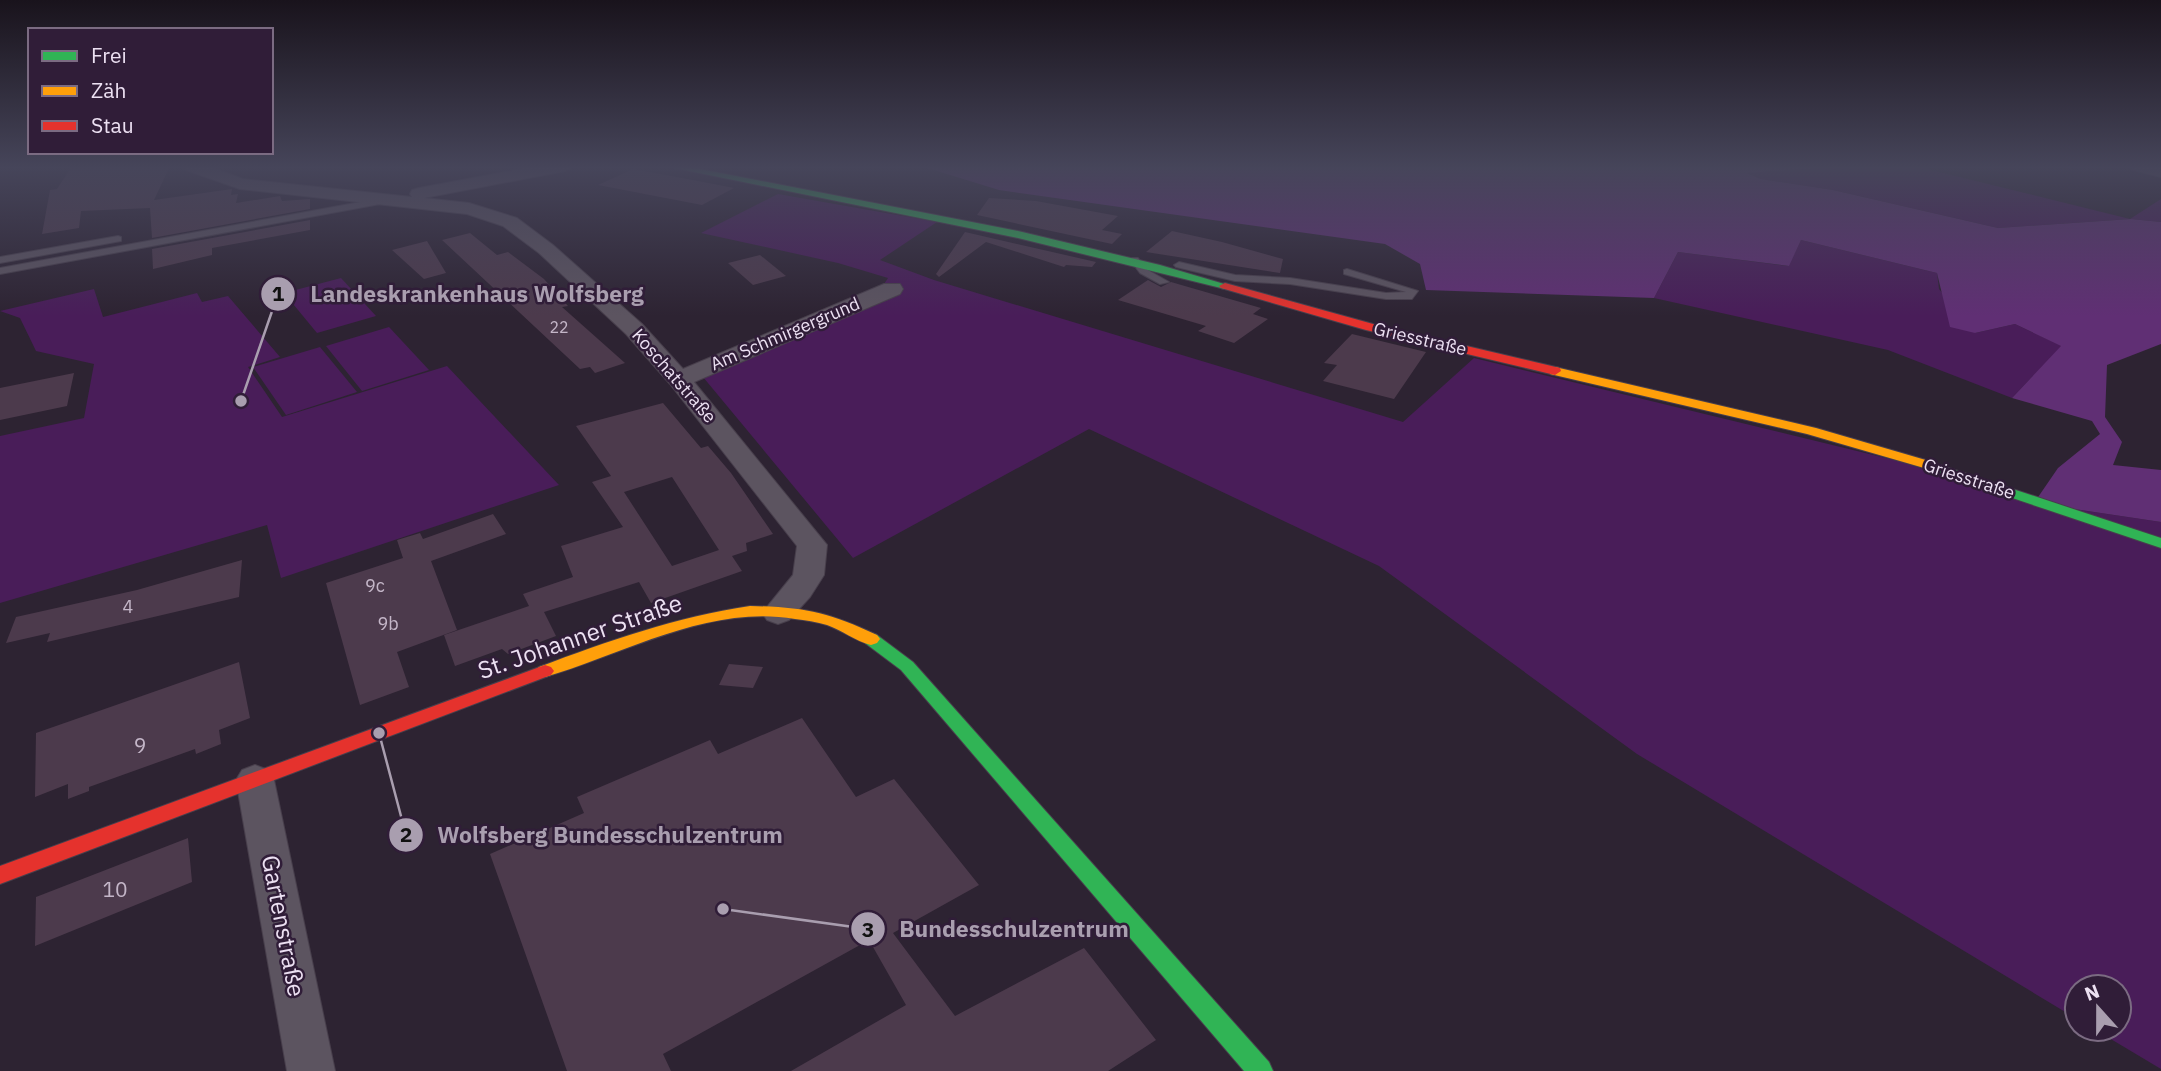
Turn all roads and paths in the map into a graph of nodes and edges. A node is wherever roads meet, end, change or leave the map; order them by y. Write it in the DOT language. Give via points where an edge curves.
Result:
graph roads {
  1 [pos="303,216"];
  2 [pos="491,216"];
  3 [pos="934,216"];
  4 [pos="118,239"];
  5 [pos="0,260"];
  6 [pos="1135,260"];
  7 [pos="0,271"];
  8 [pos="1348,272"];
  9 [pos="1164,282"];
  10 [pos="892,289"];
  11 [pos="679,379"];
  12 [pos="2161,543"];
  13 [pos="778,613"];
  14 [pos="255,780"];
  15 [pos="0,875"];
  16 [pos="310,1071"];
  17 [pos="1260,1071"];
  1 -- 7 [label="lane"];
  2 -- 11 [label="street, Koschatstraße" via="510,222 546,249 634,329"];
  3 -- 6 [label="street, Griesstraße"];
  4 -- 5 [label="lane"];
  6 -- 8 [label="lane" via="1235,278 1290,281 1386,296 1408,297 1413,291"];
  6 -- 9 [label="lane" via="1143,271"];
  6 -- 12 [label="street, Griesstraße" via="1370,327 1811,431"];
  10 -- 11 [label="street, Am Schmirgergrund"];
  11 -- 13 [label="street, Koschatstraße" via="812,545 810,575"];
  13 -- 14 [label="street, St. Johanner Straße" via="722,616 656,630"];
  13 -- 17 [label="street, St. Johanner Straße" via="847,626 907,666"];
  14 -- 15 [label="street, St. Johanner Straße"];
  14 -- 16 [label="street, Gartenstraße"];
}
